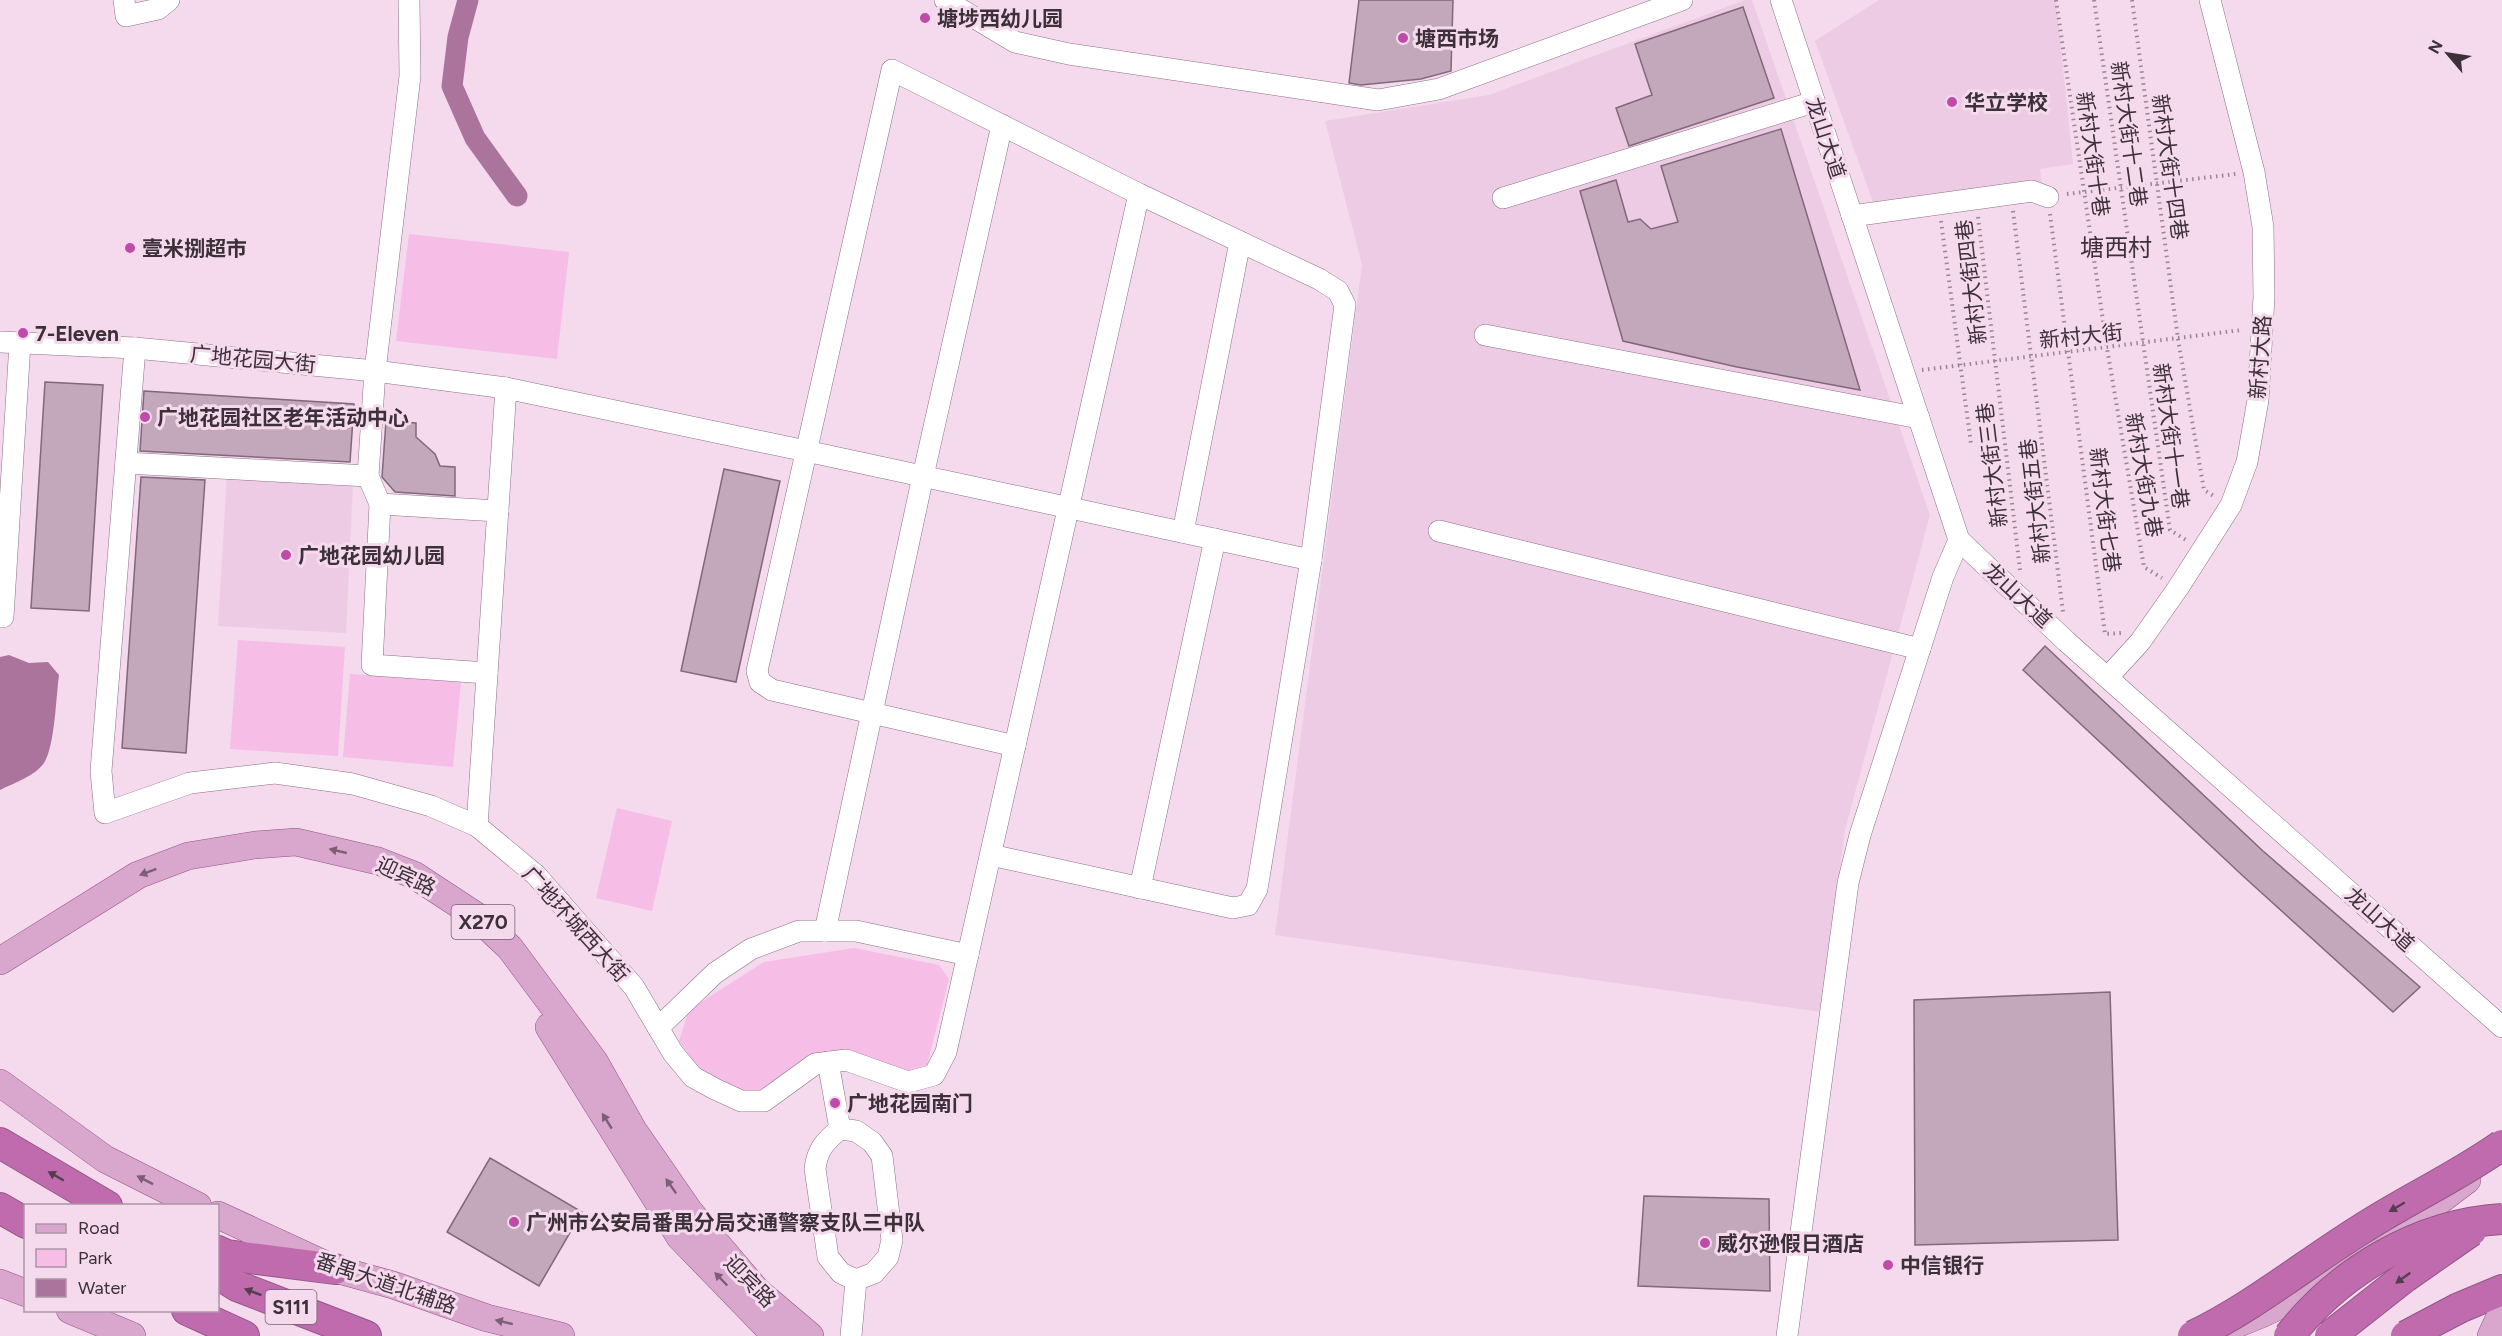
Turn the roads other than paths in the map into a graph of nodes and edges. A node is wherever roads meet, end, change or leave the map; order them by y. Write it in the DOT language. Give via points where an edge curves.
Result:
graph roads {
  1 [pos="124,0"];
  2 [pos="169,0"];
  3 [pos="409,0"];
  4 [pos="945,0"];
  5 [pos="1682,0"];
  6 [pos="1781,0"];
  7 [pos="2210,0"];
  8 [pos="1814,102"];
  9 [pos="1002,125"];
  10 [pos="1139,194"];
  11 [pos="2048,196"];
  12 [pos="1503,198"];
  13 [pos="1852,216"];
  14 [pos="1240,242"];
  15 [pos="1485,335"];
  16 [pos="10,343"];
  17 [pos="135,348"];
  18 [pos="375,371"];
  19 [pos="506,388"];
  20 [pos="1919,418"];
  21 [pos="806,451"];
  22 [pos="126,463"];
  23 [pos="368,476"];
  24 [pos="923,476"];
  25 [pos="380,504"];
  26 [pos="1069,507"];
  27 [pos="498,511"];
  28 [pos="1439,531"];
  29 [pos="1183,532"];
  30 [pos="1215,539"];
  31 [pos="1959,540"];
  32 [pos="1311,560"];
  33 [pos="0,617"];
  34 [pos="1920,649"];
  35 [pos="487,673"];
  36 [pos="2108,677"];
  37 [pos="871,713"];
  38 [pos="1015,746"];
  39 [pos="477,826"];
  40 [pos="991,855"];
  41 [pos="1140,888"];
  42 [pos="442,893"];
  43 [pos="825,931"];
  44 [pos="968,955"];
  45 [pos="0,961"];
  46 [pos="2502,1027"];
  47 [pos="658,1028"];
  48 [pos="828,1062"];
  49 [pos="0,1083"];
  50 [pos="840,1129"];
  51 [pos="0,1143"];
  52 [pos="2502,1147"];
  53 [pos="103,1204"];
  54 [pos="194,1204"];
  55 [pos="0,1208"];
  56 [pos="2502,1208"];
  57 [pos="219,1215"];
  58 [pos="2502,1219"];
  59 [pos="24,1222"];
  60 [pos="219,1251"];
  61 [pos="334,1269"];
  62 [pos="219,1275"];
  63 [pos="856,1280"];
  64 [pos="0,1283"];
  65 [pos="2502,1290"];
  66 [pos="24,1292"];
  67 [pos="72,1312"];
  68 [pos="189,1312"];
  69 [pos="2502,1312"];
  70 [pos="132,1336"];
  71 [pos="244,1336"];
  72 [pos="366,1336"];
  73 [pos="561,1336"];
  74 [pos="776,1336"];
  75 [pos="810,1336"];
  76 [pos="851,1336"];
  77 [pos="1787,1336"];
  78 [pos="2193,1336"];
  79 [pos="2200,1336"];
  80 [pos="2289,1336"];
  81 [pos="2330,1336"];
  82 [pos="2406,1336"];
  83 [pos="2491,1336"];
  1 -- 2 [label="street" via="126,16 159,9"];
  3 -- 18 [label="street" via="410,76"];
  4 -- 5 [label="street" via="1015,42 1069,54 1378,100 1439,89"];
  6 -- 8 [label="street, 龙山大道"];
  7 -- 36 [label="street, 新村大路" via="2254,172 2263,227 2264,297 2258,400 2247,462 2231,505 2140,642"];
  8 -- 12 [label="street"];
  8 -- 13 [label="street, 龙山大道"];
  9 -- 10 [label="street"];
  9 -- 21 [label="street" via="892,70"];
  9 -- 24 [label="street"];
  10 -- 14 [label="street"];
  10 -- 26 [label="street"];
  11 -- 13 [label="street" via="2032,191"];
  13 -- 20 [label="street, 龙山大道"];
  14 -- 29 [label="street"];
  14 -- 32 [label="street" via="1319,279 1338,291 1344,305"];
  15 -- 20 [label="street"];
  16 -- 17 [label="street, 广地花园大街"];
  16 -- 33 [label="street"];
  17 -- 18 [label="street, 广地花园大街"];
  17 -- 22 [label="street"];
  18 -- 19 [label="street, 广地花园大街"];
  18 -- 23 [label="street"];
  19 -- 21 [label="street, 广地花园大街"];
  19 -- 27 [label="street"];
  20 -- 31 [label="street, 龙山大道"];
  21 -- 24 [label="street, 广地花园大街"];
  21 -- 37 [label="street" via="757,671 760,682 772,690"];
  22 -- 23 [label="street"];
  22 -- 39 [label="street, 广地环城西大街" via="100,771 105,813 190,783 275,773 352,784 431,806"];
  23 -- 25 [label="street"];
  24 -- 26 [label="street, 广地花园大街"];
  24 -- 37 [label="street"];
  25 -- 27 [label="street"];
  25 -- 35 [label="street" via="372,665"];
  26 -- 29 [label="street, 广地花园大街"];
  26 -- 38 [label="street"];
  27 -- 35 [label="street"];
  28 -- 34 [label="street"];
  29 -- 30 [label="street, 广地花园大街"];
  30 -- 32 [label="street, 广地花园大街"];
  30 -- 41 [label="street"];
  31 -- 34 [label="street"];
  31 -- 36 [label="street, 龙山大道"];
  32 -- 41 [label="street" via="1257,889 1248,905 1233,908"];
  34 -- 77 [label="street" via="1848,883"];
  35 -- 39 [label="street"];
  36 -- 46 [label="street, 龙山大道"];
  37 -- 38 [label="street"];
  37 -- 43 [label="street"];
  38 -- 40 [label="street"];
  39 -- 47 [label="street, 广地环城西大街" via="536,875 634,987"];
  40 -- 41 [label="street"];
  40 -- 44 [label="street"];
  42 -- 45 [label="main road, 迎宾路 / X270, one-way" via="414,875 378,861 296,842 255,845 188,856 138,875"];
  74 -- 42 [label="main road, one-way" via="680,1237 540,1013 481,932"];
  75 -- 42 [label="main road, 迎宾路 / X270, one-way" via="757,1291 689,1211 633,1130 594,1061 510,948 476,915"];
  43 -- 44 [label="street" via="856,931"];
  43 -- 47 [label="street" via="799,931 751,949 715,973"];
  44 -- 48 [label="street" via="946,1052 934,1075 908,1082 846,1060"];
  47 -- 48 [label="street, 广地环城西大街" via="693,1077 741,1101 764,1101 814,1064"];
  48 -- 50 [label="street"];
  54 -- 49 [label="main road, one-way" via="105,1159"];
  50 -- 63 [label="street" via="825,1141 815,1169 828,1257 841,1273"];
  50 -- 63 [label="street" via="864,1136 882,1156 892,1240 888,1257 874,1273"];
  53 -- 51 [label="highway, one-way"];
  52 -- 78 [label="highway, one-way, bridge" via="2379,1217 2281,1284"];
  52 -- 79 [label="main road" via="2472,1176 2392,1236 2320,1283 2270,1312"];
  55 -- 59 [label="highway"];
  56 -- 81 [label="highway, one-way, bridge"];
  57 -- 61 [label="main road, 番禺大道北辅路"];
  58 -- 80 [label="highway, bridge" via="2476,1221 2412,1240 2355,1272 2309,1311"];
  60 -- 61 [label="highway"];
  73 -- 61 [label="main road, 番禺大道北辅路, one-way" via="487,1318"];
  72 -- 62 [label="highway, S111, one-way" via="237,1286"];
  63 -- 76 [label="street"];
  64 -- 66 [label="main road"];
  65 -- 82 [label="highway, bridge"];
  67 -- 70 [label="main road"];
  68 -- 71 [label="highway, S111"];
  69 -- 83 [label="main road"];
}
